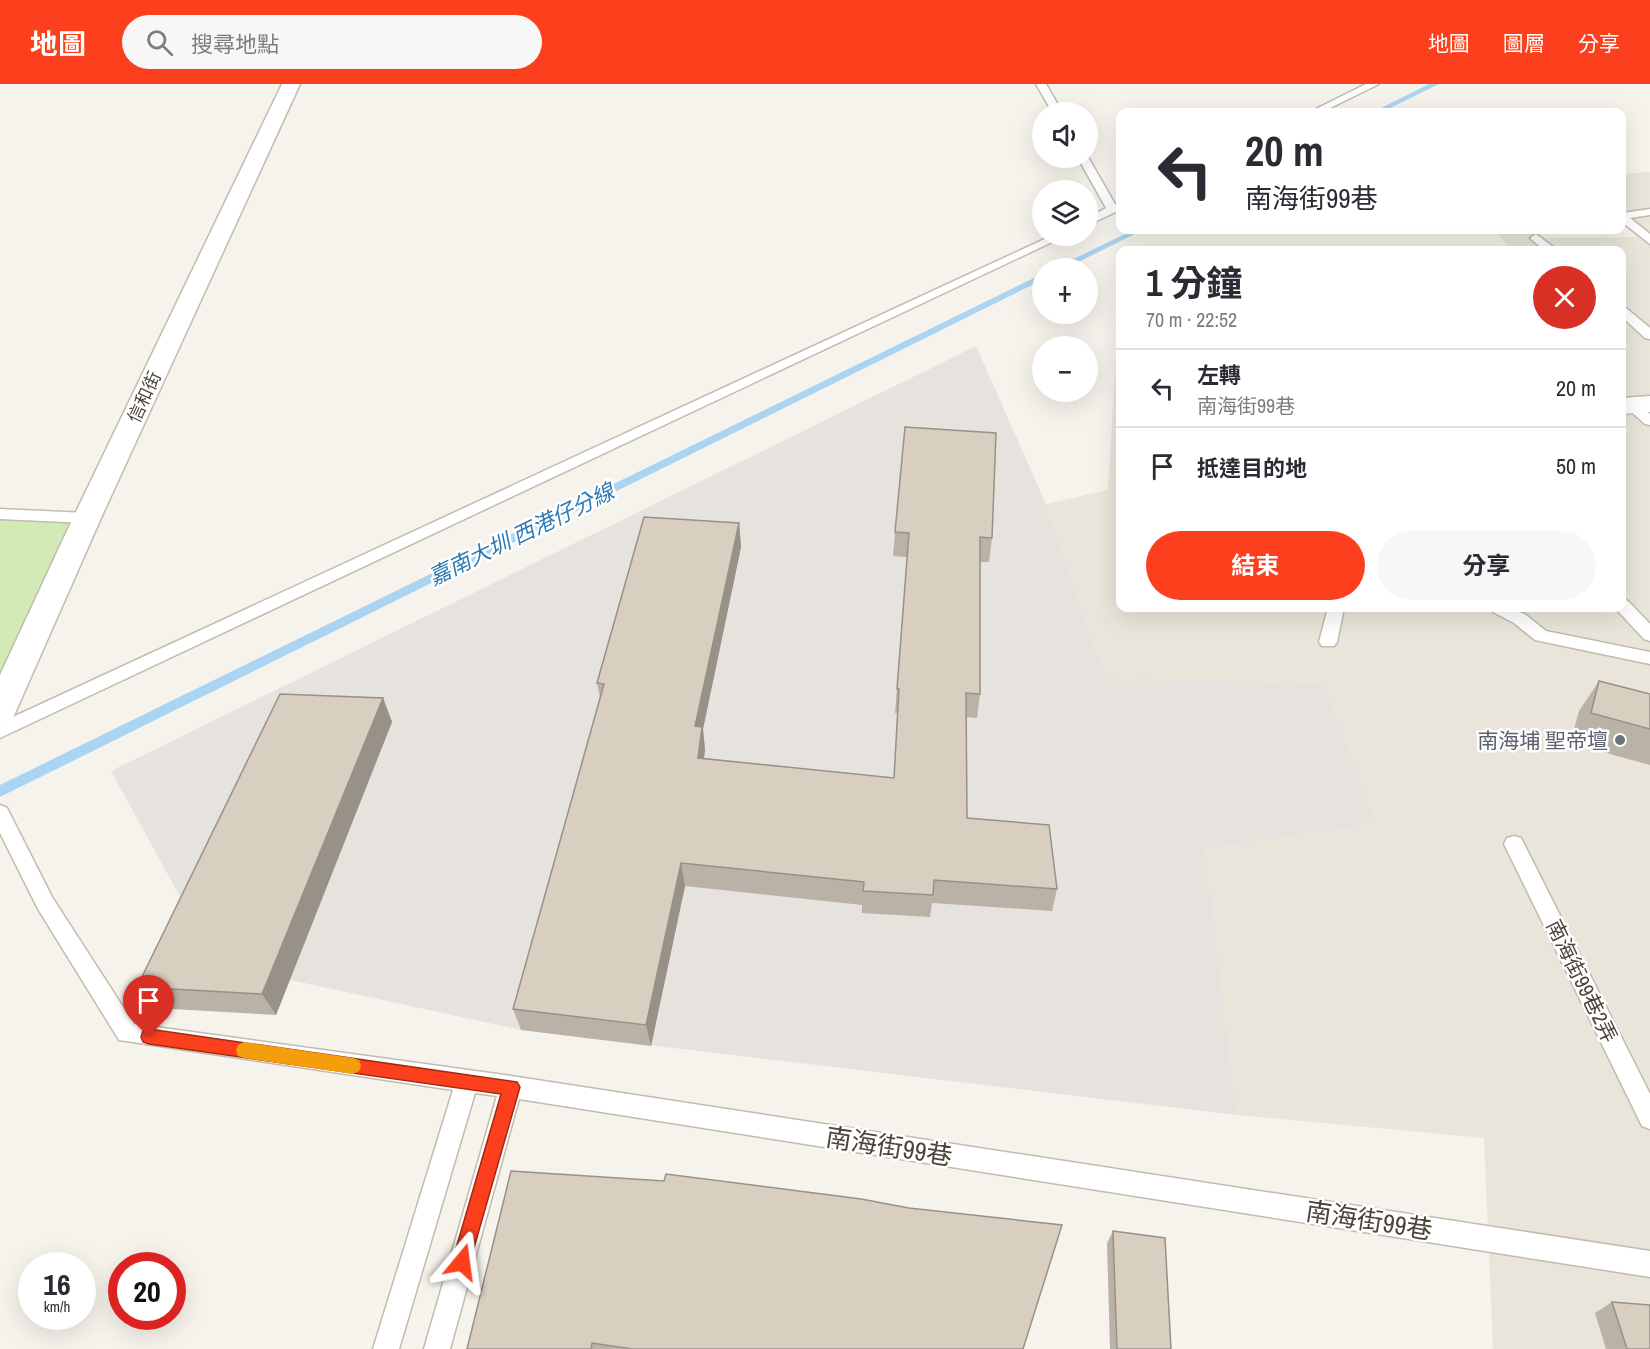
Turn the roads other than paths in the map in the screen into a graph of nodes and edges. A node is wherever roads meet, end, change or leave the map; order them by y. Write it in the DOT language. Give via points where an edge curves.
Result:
graph roads {
  1 [pos="291,84"];
  2 [pos="1041,84"];
  3 [pos="1374,84"];
  4 [pos="1051,102"];
  5 [pos="1323,108"];
  6 [pos="1090,168"];
  7 [pos="1116,207"];
  8 [pos="1116,208"];
  9 [pos="1650,213"];
  10 [pos="1626,216"];
  11 [pos="1098,217"];
  12 [pos="1626,220"];
  13 [pos="1536,238"];
  14 [pos="1650,240"];
  15 [pos="1038,246"];
  16 [pos="1546,246"];
  17 [pos="1626,314"];
  18 [pos="1650,335"];
  19 [pos="0,514"];
  20 [pos="87,518"];
  21 [pos="1626,609"];
  22 [pos="1335,612"];
  23 [pos="1507,612"];
  24 [pos="1650,635"];
  25 [pos="1328,642"];
  26 [pos="1650,658"];
  27 [pos="0,711"];
  28 [pos="0,731"];
  29 [pos="4,821"];
  30 [pos="1515,844"];
  31 [pos="467,1082"];
  32 [pos="511,1087"];
  33 [pos="1650,1118"];
  34 [pos="1650,1264"];
  35 [pos="386,1349"];
  36 [pos="437,1349"];
  1 -- 20 [label="street, 信和街"];
  2 -- 4 [label="lane"];
  3 -- 5 [label="lane"];
  6 -- 7 [label="lane"];
  8 -- 11 [label="lane"];
  9 -- 10 [label="lane"];
  12 -- 14 [label="lane"];
  13 -- 16 [label="lane"];
  15 -- 28 [label="lane"];
  17 -- 18 [label="lane"];
  19 -- 20 [label="lane"];
  20 -- 27 [label="street, 信和街"];
  21 -- 24 [label="lane"];
  22 -- 25 [label="lane"];
  23 -- 26 [label="lane" via="1541,636"];
  29 -- 31 [label="lane, 南海街99巷" via="45,903 127,1034"];
  30 -- 33 [label="lane, 南海街99巷2弄"];
  31 -- 32 [label="lane, 南海街99巷"];
  31 -- 35 [label="lane"];
  32 -- 34 [label="lane, 南海街99巷"];
  32 -- 36 [label="lane"];
}
